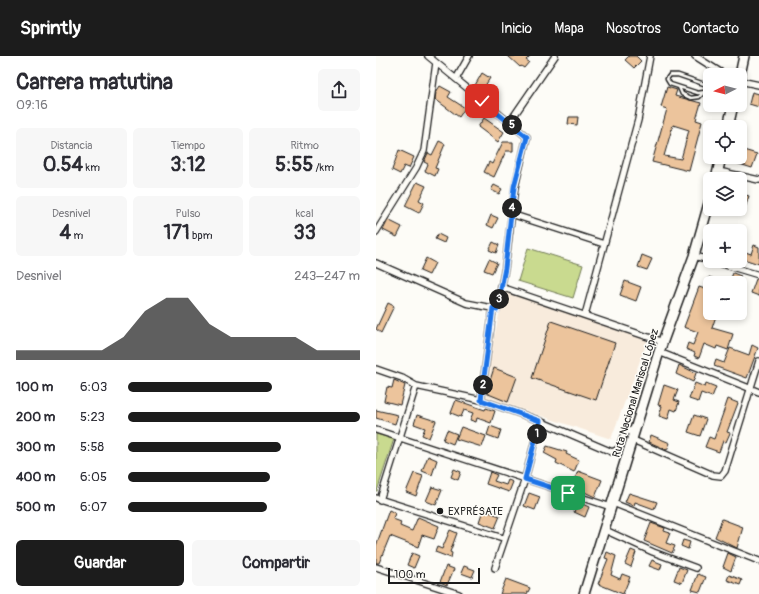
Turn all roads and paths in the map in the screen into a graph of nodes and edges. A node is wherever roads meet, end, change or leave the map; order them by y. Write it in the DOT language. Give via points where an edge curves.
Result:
graph roads {
  1 [pos="428,56"];
  2 [pos="469,56"];
  3 [pos="554,56"];
  4 [pos="650,56"];
  5 [pos="695,56"];
  6 [pos="744,56"];
  7 [pos="436,63"];
  8 [pos="710,68"];
  9 [pos="741,68"];
  10 [pos="456,79"];
  11 [pos="747,82"];
  12 [pos="703,84"];
  13 [pos="759,85"];
  14 [pos="679,87"];
  15 [pos="703,93"];
  16 [pos="509,123"];
  17 [pos="747,179"];
  18 [pos="759,180"];
  19 [pos="511,214"];
  20 [pos="705,216"];
  21 [pos="376,232"];
  22 [pos="604,244"];
  23 [pos="694,256"];
  24 [pos="703,259"];
  25 [pos="376,263"];
  26 [pos="737,268"];
  27 [pos="759,274"];
  28 [pos="501,287"];
  29 [pos="493,308"];
  30 [pos="585,315"];
  31 [pos="663,342"];
  32 [pos="659,352"];
  33 [pos="759,361"];
  34 [pos="376,369"];
  35 [pos="416,386"];
  36 [pos="750,388"];
  37 [pos="759,392"];
  38 [pos="481,400"];
  39 [pos="540,421"];
  40 [pos="376,430"];
  41 [pos="636,430"];
  42 [pos="400,437"];
  43 [pos="633,440"];
  44 [pos="525,479"];
  45 [pos="378,499"];
  46 [pos="612,505"];
  47 [pos="605,530"];
  48 [pos="503,538"];
  49 [pos="759,561"];
  50 [pos="376,567"];
  51 [pos="495,568"];
  52 [pos="696,568"];
  53 [pos="459,594"];
  54 [pos="584,594"];
  1 -- 7 [label="street"];
  2 -- 10 [label="street"];
  3 -- 16 [label="street"];
  4 -- 22 [label="street" via="638,120"];
  5 -- 8 [label="street"];
  6 -- 9 [label="highway"];
  7 -- 10 [label="street"];
  7 -- 21 [label="street" via="424,151"];
  10 -- 16 [label="street"];
  11 -- 13 [label="street"];
  12 -- 14 [label="lane" via="678,75 669,76 669,84"];
  14 -- 15 [label="lane"];
  14 -- 15 [label="lane" via="682,94 688,97 699,97"];
  16 -- 19 [label="street" via="527,137 514,187"];
  17 -- 18 [label="street"];
  19 -- 22 [label="street"];
  19 -- 28 [label="street"];
  20 -- 23 [label="highway, Ruta Nacional Mariscal López"];
  22 -- 30 [label="street"];
  23 -- 24 [label="street"];
  23 -- 31 [label="highway, Ruta Nacional Mariscal López"];
  25 -- 29 [label="street" via="466,303"];
  26 -- 27 [label="street"];
  28 -- 29 [label="street" via="497,310"];
  28 -- 30 [label="street"];
  29 -- 38 [label="street"];
  30 -- 31 [label="street"];
  31 -- 32 [label="highway, Ruta Nacional Mariscal López"];
  32 -- 36 [label="street"];
  32 -- 41 [label="highway, Ruta Nacional Mariscal López"];
  33 -- 36 [label="street"];
  34 -- 35 [label="street"];
  35 -- 38 [label="street"];
  35 -- 42 [label="street"];
  36 -- 37 [label="street"];
  36 -- 43 [label="street" via="725,471 721,476 713,475"];
  38 -- 39 [label="street"];
  39 -- 41 [label="street" via="612,452 618,449 625,433"];
  39 -- 44 [label="street"];
  40 -- 42 [label="street"];
  41 -- 43 [label="highway, Ruta Nacional Mariscal López"];
  42 -- 44 [label="street"];
  42 -- 45 [label="street"];
  43 -- 46 [label="highway, Ruta Nacional Mariscal López"];
  44 -- 46 [label="street"];
  44 -- 48 [label="street"];
  45 -- 48 [label="street"];
  46 -- 47 [label="highway, Ruta Nacional Mariscal López"];
  46 -- 49 [label="street"];
  47 -- 52 [label="street" via="652,552"];
  47 -- 54 [label="highway, Ruta Nacional Mariscal López"];
  48 -- 51 [label="street"];
  50 -- 53 [label="street"];
}
